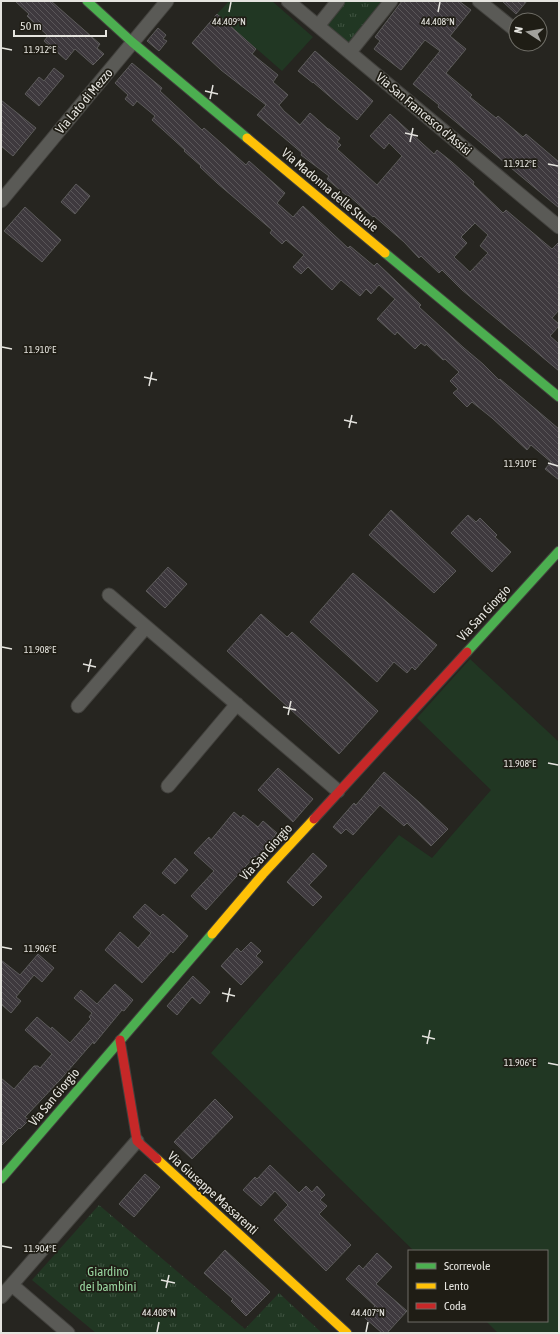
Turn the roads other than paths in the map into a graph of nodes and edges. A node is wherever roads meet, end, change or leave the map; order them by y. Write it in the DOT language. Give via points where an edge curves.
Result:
graph roads {
  1 [pos="87,1"];
  2 [pos="166,1"];
  3 [pos="288,1"];
  4 [pos="338,1"];
  5 [pos="391,1"];
  6 [pos="479,1"];
  7 [pos="508,24"];
  8 [pos="318,26"];
  9 [pos="132,42"];
  10 [pos="350,52"];
  11 [pos="1,201"];
  12 [pos="559,227"];
  13 [pos="559,397"];
  14 [pos="559,551"];
  15 [pos="109,595"];
  16 [pos="146,627"];
  17 [pos="237,704"];
  18 [pos="78,706"];
  19 [pos="168,786"];
  20 [pos="338,791"];
  21 [pos="120,1040"];
  22 [pos="137,1141"];
  23 [pos="1,1179"];
  24 [pos="12,1285"];
  25 [pos="1,1297"];
  26 [pos="68,1333"];
  27 [pos="347,1333"];
  1 -- 9 [label="street, Via Madonna delle Stuoie"];
  2 -- 9 [label="street, Via Lato di Mezzo"];
  3 -- 8 [label="street, Via San Francesco d'Assisi"];
  4 -- 8 [label="street"];
  5 -- 10 [label="street"];
  6 -- 7 [label="street"];
  8 -- 10 [label="street, Via San Francesco d'Assisi"];
  9 -- 11 [label="street, Via Lato di Mezzo"];
  9 -- 13 [label="street, Via Madonna delle Stuoie"];
  10 -- 12 [label="street, Via San Francesco d'Assisi"];
  14 -- 20 [label="street, Via San Giorgio"];
  15 -- 16 [label="street"];
  16 -- 17 [label="street"];
  16 -- 18 [label="street"];
  17 -- 19 [label="street"];
  17 -- 20 [label="street"];
  20 -- 21 [label="street, Via San Giorgio"];
  21 -- 22 [label="street"];
  21 -- 23 [label="street, Via San Giorgio"];
  22 -- 24 [label="street"];
  22 -- 27 [label="street, Via Giuseppe Massarenti"];
  24 -- 25 [label="street"];
  24 -- 26 [label="street"];
}
